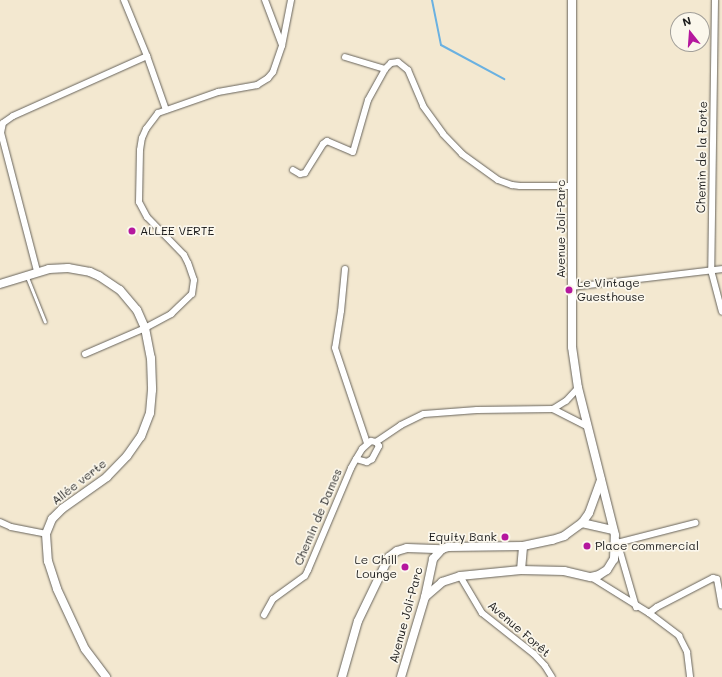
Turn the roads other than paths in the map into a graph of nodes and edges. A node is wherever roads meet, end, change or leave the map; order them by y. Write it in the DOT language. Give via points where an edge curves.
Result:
graph roads {
  1 [pos="124,0"];
  2 [pos="265,0"];
  3 [pos="291,0"];
  4 [pos="572,0"];
  5 [pos="714,0"];
  6 [pos="282,46"];
  7 [pos="147,56"];
  8 [pos="345,57"];
  9 [pos="385,69"];
  10 [pos="166,110"];
  11 [pos="0,128"];
  12 [pos="293,170"];
  13 [pos="573,186"];
  14 [pos="345,269"];
  15 [pos="722,269"];
  16 [pos="711,270"];
  17 [pos="37,271"];
  18 [pos="27,275"];
  19 [pos="0,284"];
  20 [pos="572,287"];
  21 [pos="722,312"];
  22 [pos="44,322"];
  23 [pos="145,328"];
  24 [pos="85,354"];
  25 [pos="578,388"];
  26 [pos="553,409"];
  27 [pos="587,426"];
  28 [pos="376,442"];
  29 [pos="367,443"];
  30 [pos="356,459"];
  31 [pos="601,479"];
  32 [pos="0,522"];
  33 [pos="582,523"];
  34 [pos="695,523"];
  35 [pos="46,534"];
  36 [pos="615,536"];
  37 [pos="522,546"];
  38 [pos="442,549"];
  39 [pos="521,570"];
  40 [pos="460,576"];
  41 [pos="591,577"];
  42 [pos="425,597"];
  43 [pos="722,606"];
  44 [pos="636,607"];
  45 [pos="649,614"];
  46 [pos="264,615"];
  47 [pos="106,677"];
  48 [pos="342,677"];
  49 [pos="401,677"];
  50 [pos="552,677"];
  51 [pos="690,677"];
  1 -- 7 [label="street"];
  2 -- 6 [label="street"];
  3 -- 6 [label="street"];
  4 -- 13 [label="street, Avenue Joli-Parc"];
  5 -- 16 [label="street, Chemin de la Forte"];
  6 -- 10 [label="street" via="273,72 264,82 218,92"];
  7 -- 10 [label="street"];
  7 -- 11 [label="street" via="13,116"];
  8 -- 9 [label="street"];
  9 -- 12 [label="street" via="366,105 353,152 327,141 305,173 300,174"];
  9 -- 13 [label="street" via="391,63 398,62 408,70 423,106 436,126 462,154 498,180 516,186"];
  10 -- 23 [label="street" via="158,113 152,120 142,138 139,202 147,217 184,255 192,269 193,287 192,294 180,306"];
  11 -- 17 [label="street"];
  13 -- 20 [label="street, Avenue Joli-Parc"];
  14 -- 29 [label="street" via="335,348"];
  15 -- 16 [label="street"];
  16 -- 20 [label="street"];
  16 -- 21 [label="street, Chemin de la Forte"];
  17 -- 18 [label="street, Allée verte"];
  17 -- 23 [label="street, Allée verte" via="68,268 80,269 99,276 113,284 127,298 137,310"];
  18 -- 19 [label="street, Allée verte"];
  18 -- 22 [label="lane"];
  20 -- 25 [label="street, Avenue Joli-Parc" via="572,339"];
  23 -- 24 [label="street"];
  23 -- 35 [label="street, Allée verte" via="151,358 152,396 150,412 141,436 107,477 52,519"];
  25 -- 26 [label="street" via="566,401"];
  25 -- 27 [label="street, Avenue Joli-Parc"];
  26 -- 27 [label="street"];
  26 -- 28 [label="street" via="477,410 419,415"];
  27 -- 31 [label="street, Avenue Joli-Parc"];
  28 -- 29 [label="street"];
  28 -- 30 [label="street" via="379,446 370,461"];
  29 -- 30 [label="street, Chemin de Dames"];
  30 -- 46 [label="street, Chemin de Dames" via="308,570 304,576 272,600"];
  31 -- 33 [label="street" via="594,502"];
  31 -- 36 [label="street, Avenue Joli-Parc"];
  32 -- 35 [label="street" via="11,527"];
  33 -- 36 [label="street"];
  33 -- 37 [label="street" via="574,530 552,540"];
  34 -- 36 [label="street"];
  35 -- 47 [label="street" via="48,561 57,589 85,649"];
  36 -- 41 [label="street, Avenue Joli-Parc" via="612,563 603,572"];
  36 -- 44 [label="street"];
  37 -- 38 [label="street"];
  37 -- 39 [label="street"];
  38 -- 42 [label="street, Avenue Joli-Parc" via="433,559"];
  38 -- 48 [label="street" via="407,548 389,557 358,621"];
  39 -- 40 [label="street"];
  39 -- 41 [label="street" via="564,571"];
  40 -- 42 [label="street" via="442,582"];
  40 -- 50 [label="street, Avenue Forêt" via="482,612 534,654"];
  41 -- 44 [label="street"];
  42 -- 49 [label="street, Avenue Joli-Parc"];
  43 -- 45 [label="street" via="719,584 717,579 713,578 657,606"];
  44 -- 45 [label="street"];
  45 -- 51 [label="street" via="682,639 687,652"];
}
